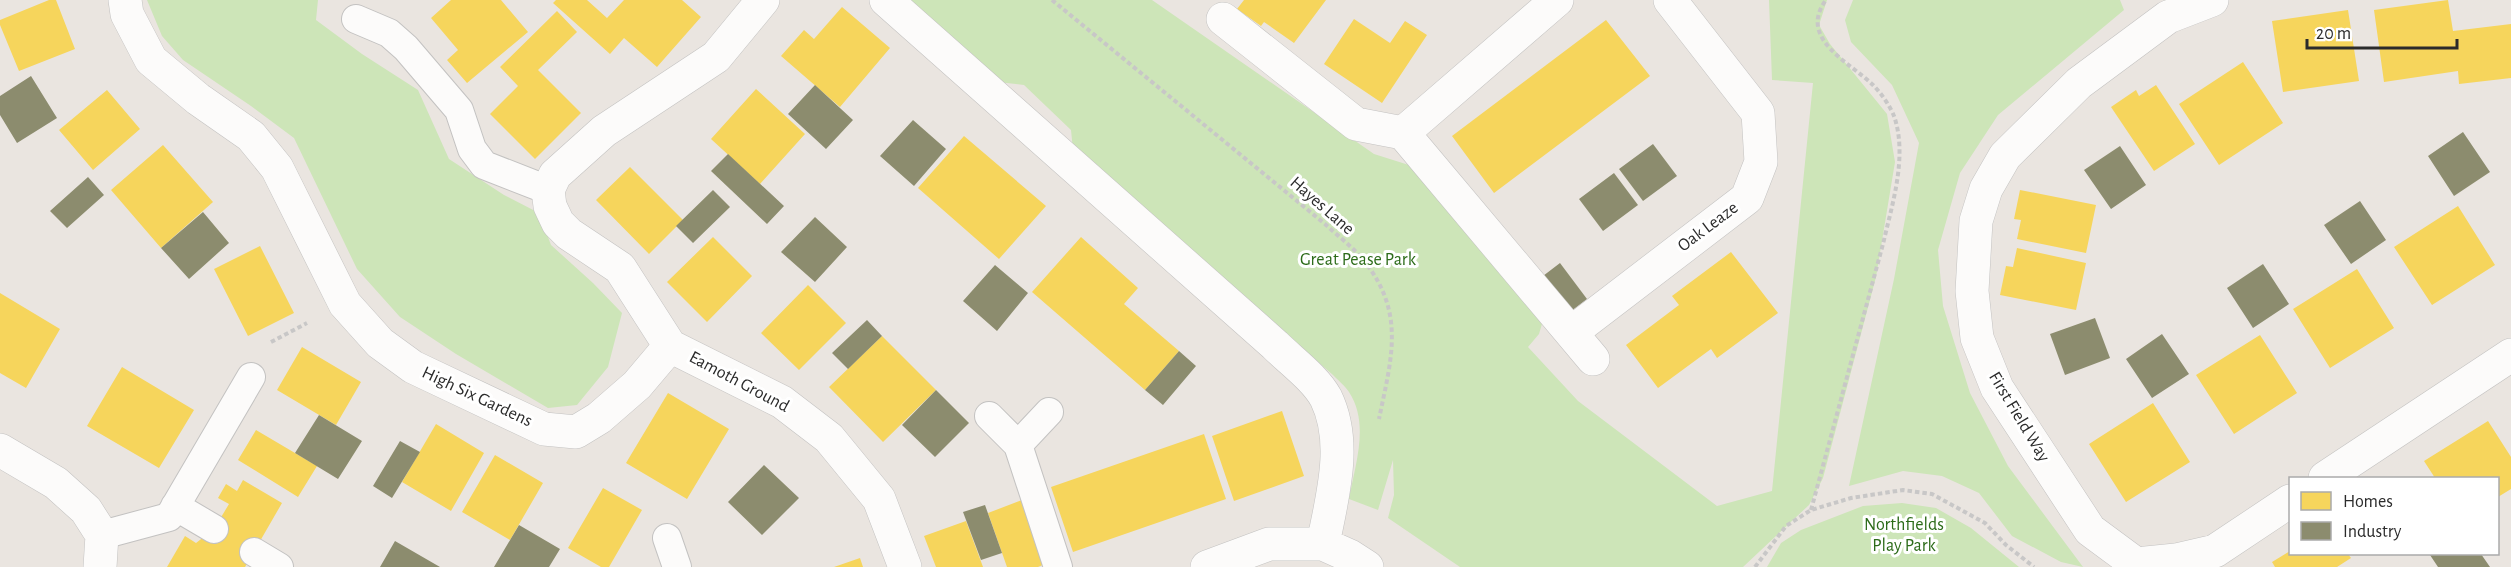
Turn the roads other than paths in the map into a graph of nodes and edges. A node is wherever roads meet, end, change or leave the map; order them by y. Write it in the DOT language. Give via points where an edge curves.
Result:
graph roads {
  1 [pos="125,0"];
  2 [pos="763,0"];
  3 [pos="886,0"];
  4 [pos="1557,0"];
  5 [pos="1670,0"];
  6 [pos="2212,0"];
  7 [pos="2164,8"];
  8 [pos="356,19"];
  9 [pos="1223,19"];
  10 [pos="1403,133"];
  11 [pos="548,190"];
  12 [pos="1572,332"];
  13 [pos="670,346"];
  14 [pos="2511,355"];
  15 [pos="1593,359"];
  16 [pos="251,377"];
  17 [pos="1049,412"];
  18 [pos="989,416"];
  19 [pos="1018,444"];
  20 [pos="0,450"];
  21 [pos="2327,477"];
  22 [pos="2289,502"];
  23 [pos="175,506"];
  24 [pos="214,528"];
  25 [pos="102,535"];
  26 [pos="667,538"];
  27 [pos="1323,544"];
  28 [pos="254,552"];
  29 [pos="2220,559"];
  30 [pos="100,567"];
  31 [pos="279,567"];
  32 [pos="677,567"];
  33 [pos="905,567"];
  34 [pos="1058,567"];
  35 [pos="1207,567"];
  36 [pos="1367,567"];
  1 -- 13 [label="street, High Six Gardens" via="127,14 151,60 250,136 277,168 345,303 380,343 413,367 544,429 576,432 637,385"];
  2 -- 11 [label="street" via="716,57 604,131 555,175"];
  3 -- 27 [label="street" via="1275,345 1325,397 1333,418 1336,467"];
  4 -- 10 [label="street"];
  5 -- 12 [label="street, Oak Leaze" via="1758,113 1761,162 1747,198"];
  6 -- 7 [label="street, First Field Way"];
  7 -- 29 [label="street, First Field Way" via="2079,83 2005,156 1986,189 1976,221 1972,291 1977,339 1997,388 2090,530 2136,564"];
  8 -- 11 [label="lane" via="389,33 406,48 459,110 472,149 484,165"];
  9 -- 10 [label="street" via="1356,124"];
  10 -- 12 [label="street"];
  11 -- 13 [label="street" via="558,223 620,268"];
  12 -- 15 [label="street"];
  13 -- 33 [label="street, Eamoth Ground" via="782,402 830,438 879,499"];
  14 -- 21 [label="street"];
  16 -- 23 [label="lane"];
  17 -- 19 [label="lane"];
  18 -- 19 [label="lane"];
  19 -- 34 [label="lane"];
  20 -- 25 [label="street" via="56,483 86,510"];
  22 -- 29 [label="street, First Field Way"];
  23 -- 24 [label="lane"];
  23 -- 25 [label="lane" via="169,517"];
  25 -- 30 [label="street"];
  26 -- 32 [label="lane"];
  27 -- 35 [label="street" via="1269,544"];
  27 -- 36 [label="street"];
  28 -- 31 [label="lane"];
}
